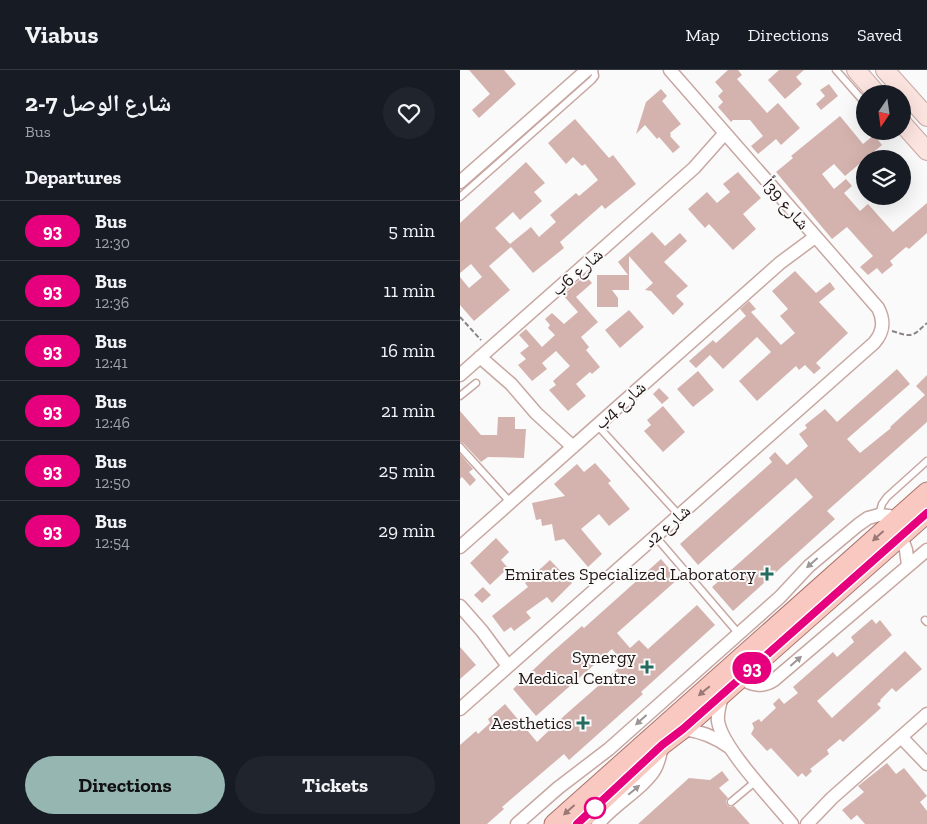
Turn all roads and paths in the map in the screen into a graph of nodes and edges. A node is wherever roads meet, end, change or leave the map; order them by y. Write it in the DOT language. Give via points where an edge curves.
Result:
graph roads {
  1 [pos="586,70"];
  2 [pos="594,70"];
  3 [pos="670,70"];
  4 [pos="836,70"];
  5 [pos="856,70"];
  6 [pos="885,70"];
  7 [pos="868,85"];
  8 [pos="856,93"];
  9 [pos="927,117"];
  10 [pos="911,134"];
  11 [pos="728,136"];
  12 [pos="927,151"];
  13 [pos="460,182"];
  14 [pos="460,197"];
  15 [pos="812,234"];
  16 [pos="460,317"];
  17 [pos="927,323"];
  18 [pos="882,328"];
  19 [pos="485,353"];
  20 [pos="460,375"];
  21 [pos="476,383"];
  22 [pos="460,396"];
  23 [pos="597,425"];
  24 [pos="460,448"];
  25 [pos="569,450"];
  26 [pos="927,461"];
  27 [pos="927,492"];
  28 [pos="510,502"];
  29 [pos="927,513"];
  30 [pos="679,516"];
  31 [pos="892,524"];
  32 [pos="655,536"];
  33 [pos="460,546"];
  34 [pos="927,550"];
  35 [pos="908,565"];
  36 [pos="460,606"];
  37 [pos="739,634"];
  38 [pos="512,663"];
  39 [pos="740,678"];
  40 [pos="723,693"];
  41 [pos="460,709"];
  42 [pos="927,714"];
  43 [pos="683,729"];
  44 [pos="904,735"];
  45 [pos="662,745"];
  46 [pos="729,747"];
  47 [pos="927,762"];
  48 [pos="756,780"];
  49 [pos="832,798"];
  50 [pos="731,802"];
  51 [pos="602,823"];
  52 [pos="517,824"];
  53 [pos="554,824"];
  54 [pos="577,824"];
  55 [pos="793,824"];
  56 [pos="808,824"];
  1 -- 13 [label="street"];
  2 -- 14 [label="lane" via="592,80"];
  3 -- 11 [label="street, شارع 39أ"];
  4 -- 8 [label="lane"];
  5 -- 7 [label="main road"];
  6 -- 9 [label="main road"];
  10 -- 12 [label="main road"];
  11 -- 15 [label="street, شارع 39أ"];
  11 -- 19 [label="street, شارع 6ب"];
  15 -- 18 [label="street, شارع 39أ" via="878,308"];
  15 -- 23 [label="street, شارع 4ب"];
  16 -- 19 [label="path"];
  17 -- 18 [label="path" via="910,336"];
  18 -- 30 [label="street, شارع 2د" via="874,343"];
  19 -- 20 [label="street, شارع 6ب"];
  19 -- 25 [label="street"];
  21 -- 22 [label="lane"];
  23 -- 25 [label="street, شارع 4ب"];
  23 -- 30 [label="lane"];
  24 -- 28 [label="lane"];
  25 -- 28 [label="street, شارع 4ب"];
  26 -- 31 [label="lane" via="882,504"];
  27 -- 31 [label="main road"];
  28 -- 33 [label="street, شارع 4ب"];
  29 -- 31 [label="main road"];
  30 -- 32 [label="street, شارع 2د"];
  31 -- 35 [label="street" via="906,550"];
  31 -- 37 [label="street, one-way" via="864,521 813,562"];
  31 -- 39 [label="main road"];
  31 -- 53 [label="main road, one-way"];
  32 -- 37 [label="lane"];
  32 -- 38 [label="street, شارع 2د"];
  34 -- 35 [label="street"];
  39 -- 35 [label="street, one-way" via="756,685 766,685 774,680"];
  36 -- 38 [label="street"];
  37 -- 52 [label="street, one-way" via="609,749"];
  38 -- 41 [label="street, شارع 2د"];
  39 -- 40 [label="main road"];
  40 -- 43 [label="main road"];
  40 -- 46 [label="street" via="718,720"];
  42 -- 44 [label="street"];
  43 -- 45 [label="main road"];
  43 -- 46 [label="street" via="702,732"];
  44 -- 47 [label="street"];
  44 -- 49 [label="street"];
  51 -- 45 [label="street, one-way" via="652,774"];
  45 -- 54 [label="main road"];
  46 -- 48 [label="street"];
  48 -- 50 [label="lane"];
  48 -- 55 [label="street"];
  49 -- 55 [label="street"];
  49 -- 56 [label="street"];
}
